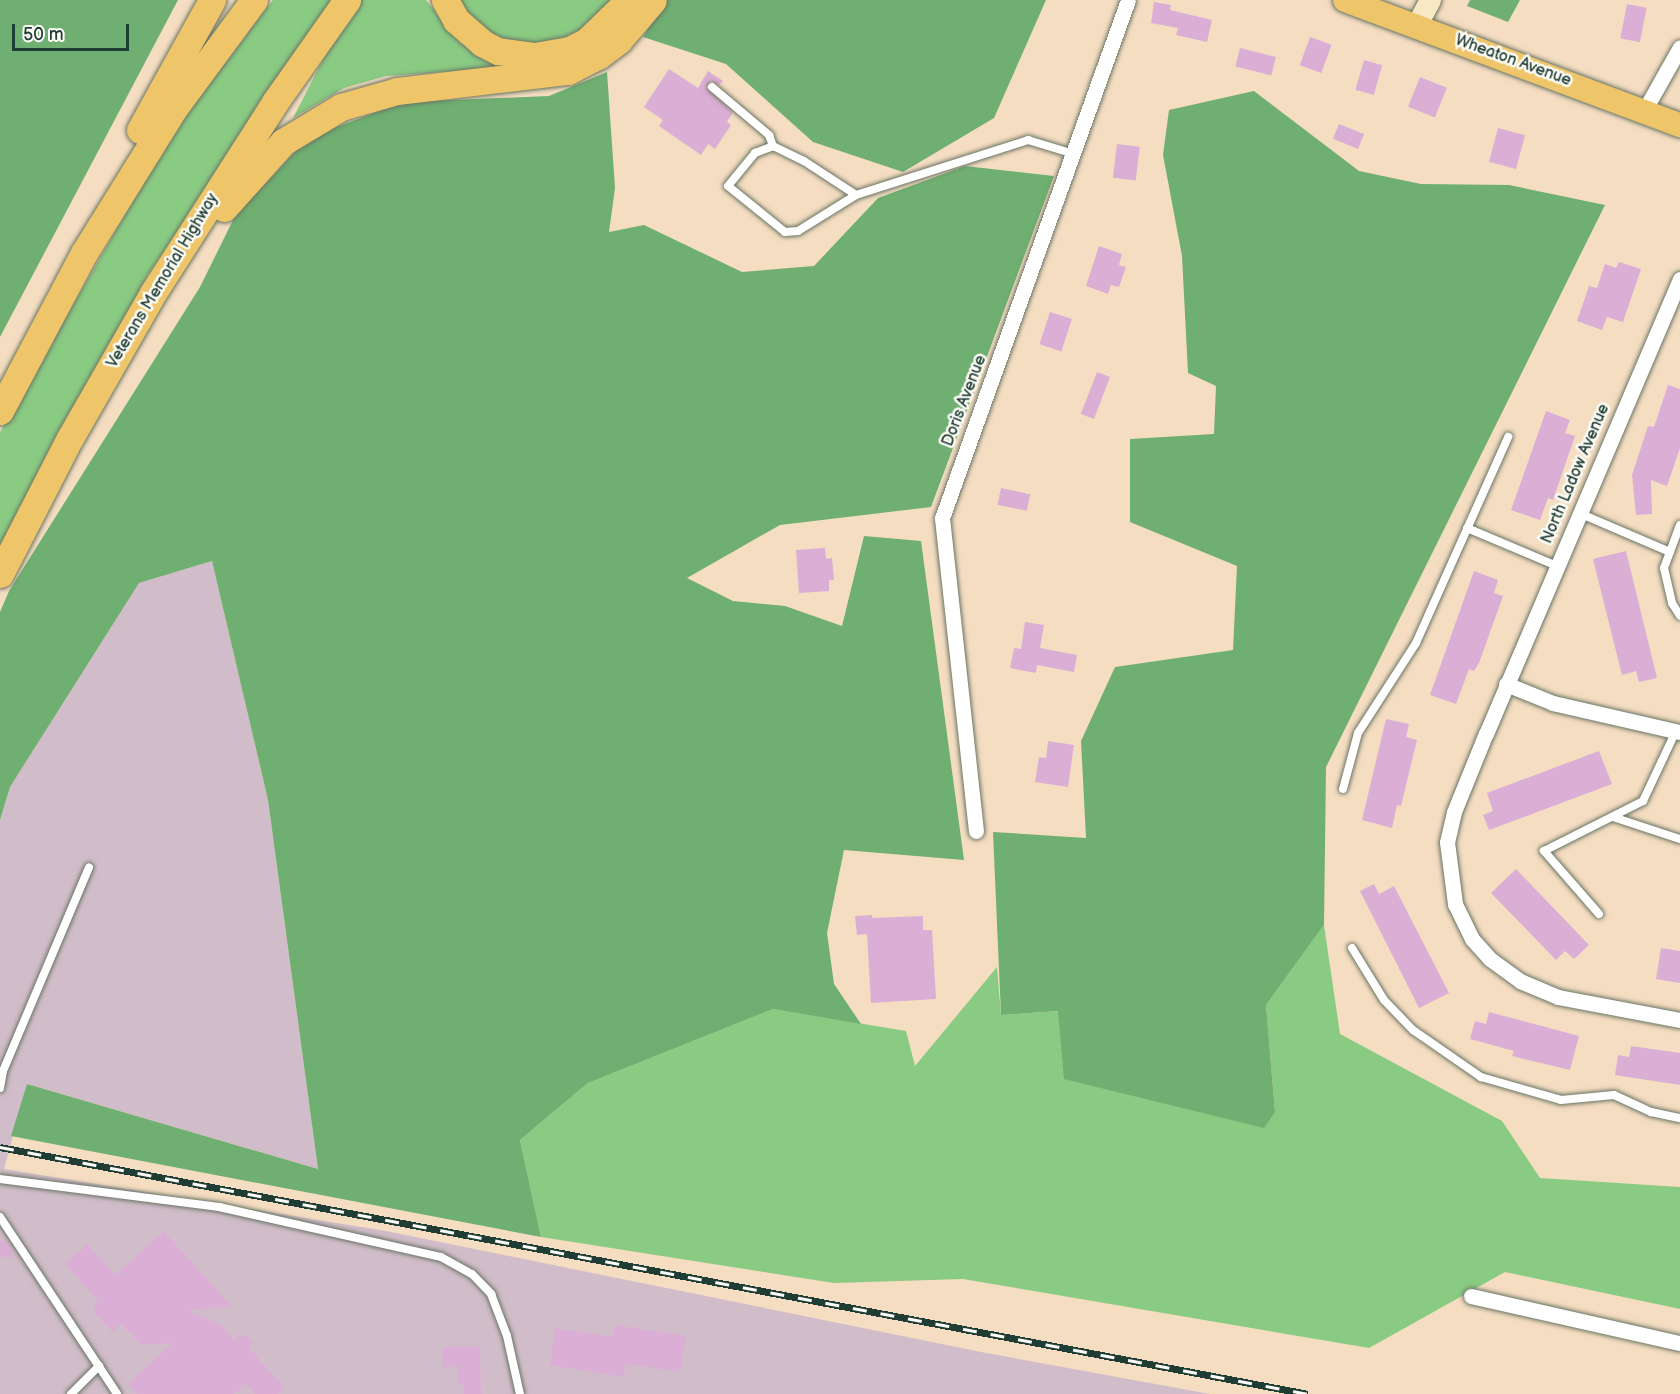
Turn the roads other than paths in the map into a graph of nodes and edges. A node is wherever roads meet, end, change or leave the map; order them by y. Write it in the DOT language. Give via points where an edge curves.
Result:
graph roads {
  1 [pos="212,0"];
  2 [pos="254,0"];
  3 [pos="347,0"];
  4 [pos="445,0"];
  5 [pos="629,0"];
  6 [pos="654,0"];
  7 [pos="1128,0"];
  8 [pos="1345,0"];
  9 [pos="1430,0"];
  10 [pos="1416,26"];
  11 [pos="1680,47"];
  12 [pos="712,87"];
  13 [pos="1644,111"];
  14 [pos="1680,125"];
  15 [pos="773,146"];
  16 [pos="1075,154"];
  17 [pos="856,195"];
  18 [pos="84,253"];
  19 [pos="1680,279"];
  20 [pos="130,333"];
  21 [pos="0,411"];
  22 [pos="1508,437"];
  23 [pos="1579,513"];
  24 [pos="1680,525"];
  25 [pos="1467,528"];
  26 [pos="1670,552"];
  27 [pos="1557,566"];
  28 [pos="0,574"];
  29 [pos="1680,616"];
  30 [pos="1506,684"];
  31 [pos="1678,732"];
  32 [pos="1343,789"];
  33 [pos="1613,817"];
  34 [pos="976,831"];
  35 [pos="1680,839"];
  36 [pos="89,867"];
  37 [pos="1599,914"];
  38 [pos="1352,948"];
  39 [pos="1680,1020"];
  40 [pos="0,1088"];
  41 [pos="1680,1118"];
  42 [pos="0,1179"];
  43 [pos="1,1219"];
  44 [pos="1471,1296"];
  45 [pos="1680,1343"];
  46 [pos="99,1366"];
  47 [pos="71,1394"];
  48 [pos="117,1394"];
  49 [pos="520,1394"];
  1 -- 18 [label="highway" via="99,202"];
  2 -- 18 [label="highway" via="175,106"];
  3 -- 20 [label="highway, Veterans Memorial Highway" via="190,232"];
  4 -- 5 [label="highway" via="461,26 482,43 498,51 534,56 570,50 587,41"];
  6 -- 20 [label="highway" via="619,40 568,71 397,90 323,116 284,142 252,174"];
  7 -- 16 [label="street, Doris Avenue"];
  8 -- 10 [label="main road, Wheaton Avenue"];
  9 -- 10 [label="main road"];
  10 -- 13 [label="main road, Wheaton Avenue"];
  11 -- 13 [label="street"];
  12 -- 15 [label="lane" via="769,135"];
  13 -- 14 [label="main road, Wheaton Avenue"];
  15 -- 17 [label="lane"];
  15 -- 17 [label="lane" via="755,153 728,186 785,232 798,231"];
  16 -- 17 [label="lane" via="1028,140"];
  16 -- 34 [label="street, Doris Avenue" via="942,518"];
  18 -- 21 [label="highway"];
  19 -- 23 [label="street, North Ladow Avenue"];
  20 -- 28 [label="highway, Veterans Memorial Highway"];
  22 -- 25 [label="lane"];
  23 -- 26 [label="lane"];
  23 -- 27 [label="street, North Ladow Avenue"];
  24 -- 26 [label="lane"];
  25 -- 27 [label="lane"];
  25 -- 32 [label="lane" via="1416,643 1358,733"];
  26 -- 29 [label="lane" via="1664,568 1672,603"];
  27 -- 30 [label="street, North Ladow Avenue"];
  30 -- 31 [label="street" via="1553,703"];
  30 -- 39 [label="street, North Ladow Avenue" via="1454,812 1448,842 1455,904 1472,939 1520,981 1558,997"];
  31 -- 33 [label="lane" via="1643,801"];
  33 -- 35 [label="lane"];
  33 -- 37 [label="lane" via="1544,851"];
  36 -- 40 [label="lane" via="3,1071"];
  38 -- 41 [label="lane" via="1383,1000 1413,1030 1481,1077 1561,1100 1614,1095 1651,1112"];
  42 -- 49 [label="lane" via="219,1207 441,1257 472,1274 491,1294 507,1336"];
  43 -- 46 [label="lane"];
  44 -- 45 [label="street"];
  46 -- 47 [label="lane"];
  46 -- 48 [label="lane"];
}
